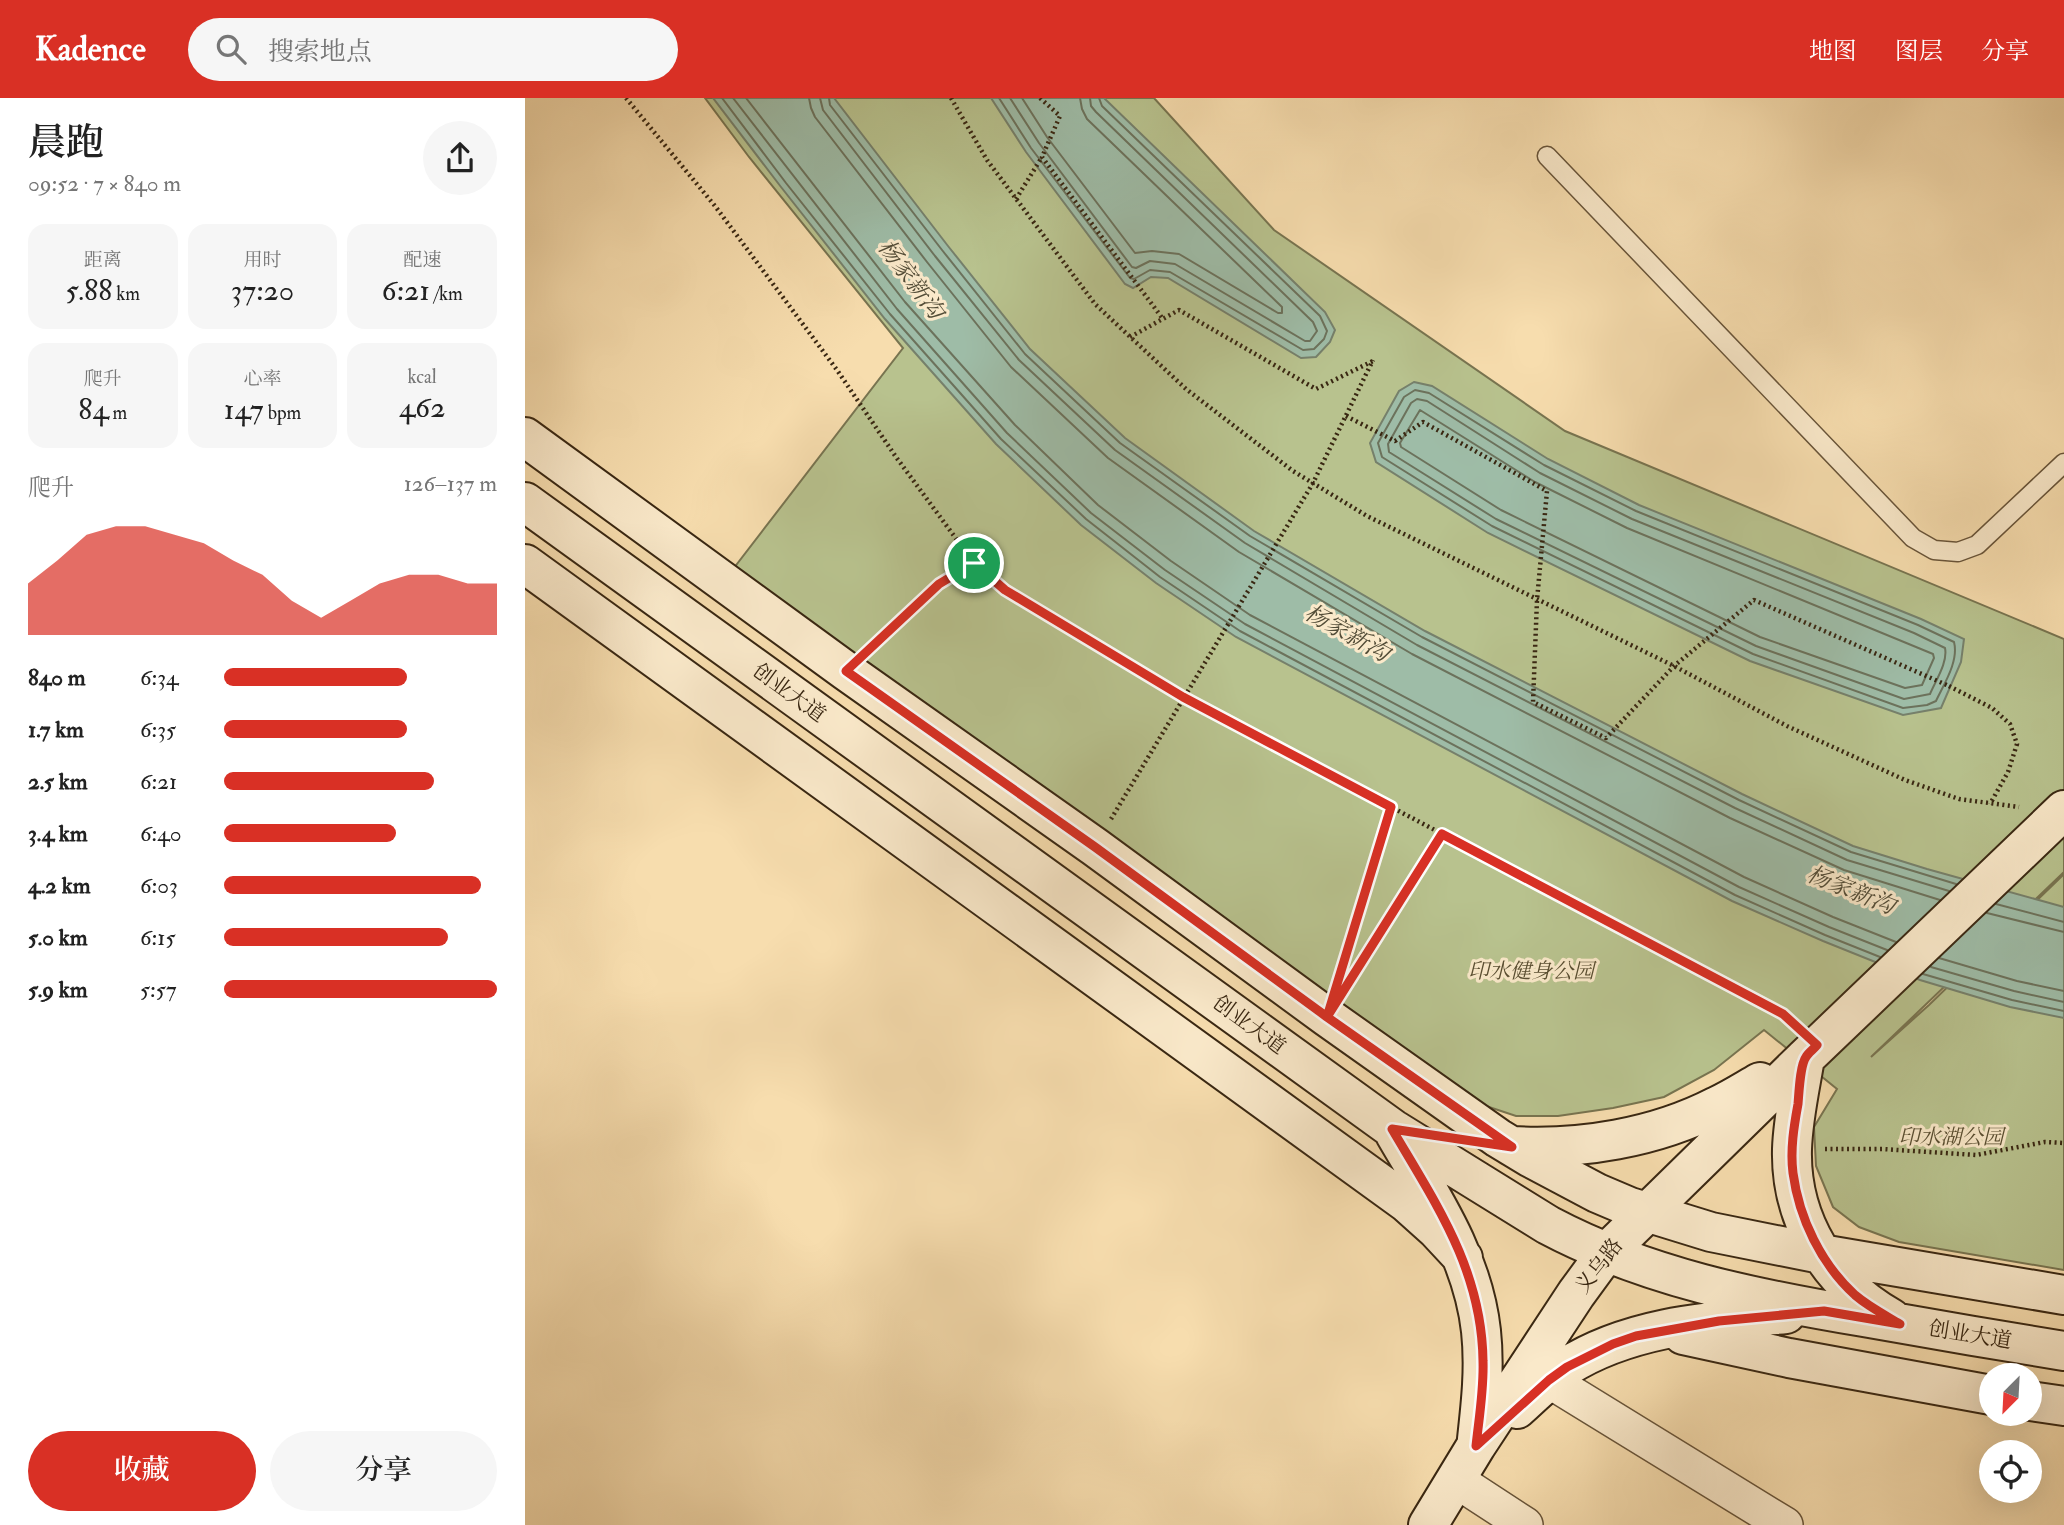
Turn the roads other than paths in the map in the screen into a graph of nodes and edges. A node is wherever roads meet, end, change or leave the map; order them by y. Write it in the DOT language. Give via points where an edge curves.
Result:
graph roads {
  1 [pos="1547,156"];
  2 [pos="525,437"];
  3 [pos="2064,463"];
  4 [pos="525,502"];
  5 [pos="525,564"];
  6 [pos="2064,810"];
  7 [pos="1811,1051"];
  8 [pos="1392,1129"];
  9 [pos="1512,1147"];
  10 [pos="1646,1212"];
  11 [pos="1606,1253"];
  12 [pos="1821,1254"];
  13 [pos="1463,1258"];
  14 [pos="2064,1294"];
  15 [pos="1824,1311"];
  16 [pos="1900,1324"];
  17 [pos="1664,1331"];
  18 [pos="2064,1351"];
  19 [pos="1549,1380"];
  20 [pos="1979,1393"];
  21 [pos="2042,1403"];
  22 [pos="2064,1406"];
  23 [pos="1476,1446"];
  24 [pos="1456,1480"];
  25 [pos="1428,1525"];
  26 [pos="1525,1525"];
  27 [pos="1785,1525"];
  1 -- 3 [label="lane" via="1913,538 1934,551 1958,552 1977,545"];
  2 -- 9 [label="main road"];
  4 -- 8 [label="main road, 创业大道"];
  5 -- 13 [label="main road" via="1407,1203"];
  6 -- 7 [label="main road"];
  7 -- 9 [label="main road" via="1685,1121 1622,1138"];
  7 -- 10 [label="main road, 义乌路"];
  7 -- 12 [label="main road" via="1792,1149 1793,1172 1800,1205"];
  8 -- 9 [label="main road"];
  8 -- 11 [label="main road, 创业大道" via="1508,1202"];
  8 -- 13 [label="main road"];
  9 -- 10 [label="main road" via="1564,1177"];
  10 -- 11 [label="main road, 义乌路"];
  10 -- 12 [label="main road"];
  11 -- 15 [label="main road, 创业大道" via="1694,1282"];
  11 -- 23 [label="main road, 义乌路"];
  12 -- 14 [label="main road"];
  12 -- 16 [label="main road" via="1855,1295"];
  13 -- 23 [label="main road" via="1482,1331"];
  15 -- 16 [label="main road, 创业大道"];
  15 -- 17 [label="main road"];
  16 -- 18 [label="main road, 创业大道"];
  17 -- 19 [label="main road" via="1613,1344"];
  17 -- 20 [label="main road"];
  19 -- 23 [label="main road"];
  19 -- 27 [label="street"];
  21 -- 22 [label="main road"];
  23 -- 24 [label="main road, 义乌路"];
  24 -- 25 [label="main road, 义乌路"];
  24 -- 26 [label="street"];
}
